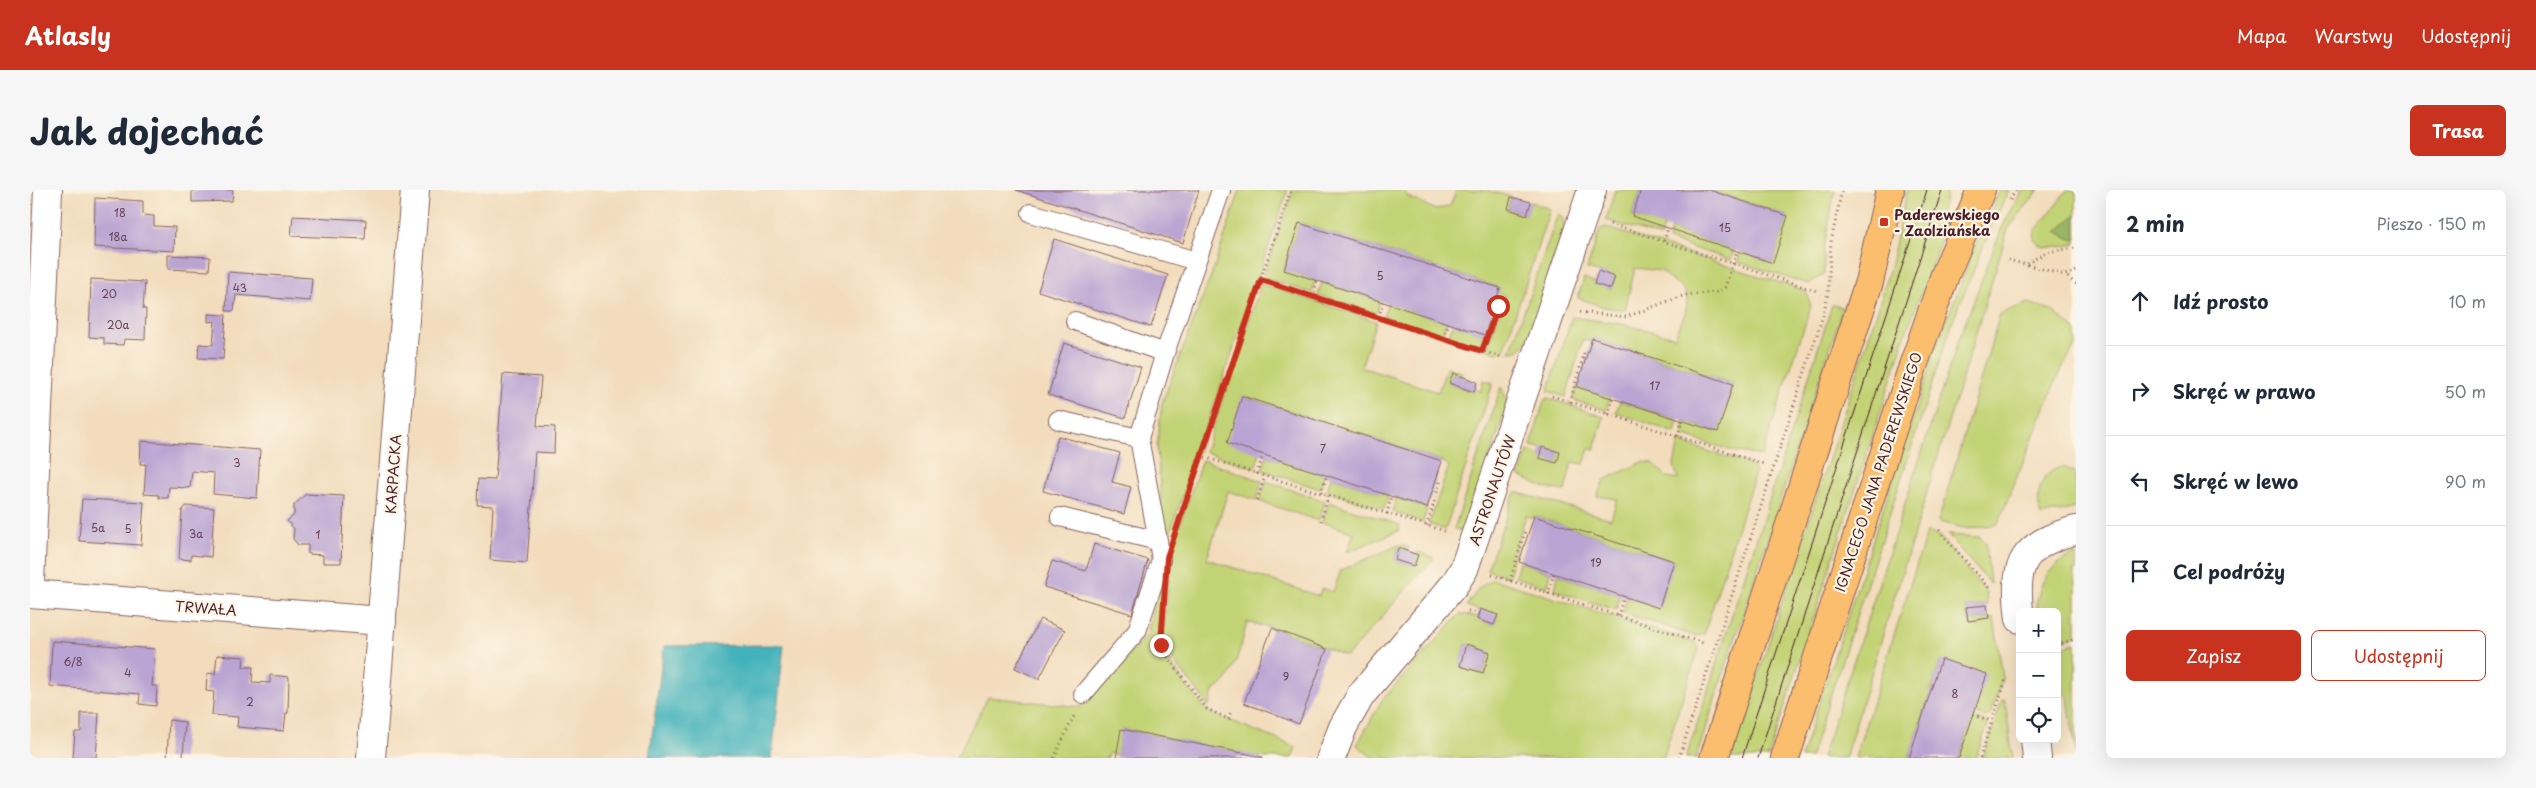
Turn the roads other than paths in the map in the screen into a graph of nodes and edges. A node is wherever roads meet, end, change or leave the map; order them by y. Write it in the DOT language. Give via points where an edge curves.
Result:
graph roads {
  1 [pos="48,190"];
  2 [pos="415,190"];
  3 [pos="1221,190"];
  4 [pos="1592,190"];
  5 [pos="1890,190"];
  6 [pos="1981,190"];
  7 [pos="1031,213"];
  8 [pos="1196,261"];
  9 [pos="1075,320"];
  10 [pos="1165,353"];
  11 [pos="1058,420"];
  12 [pos="1139,438"];
  13 [pos="1060,517"];
  14 [pos="2076,530"];
  15 [pos="1158,541"];
  16 [pos="30,582"];
  17 [pos="30,594"];
  18 [pos="2018,608"];
  19 [pos="382,621"];
  20 [pos="1083,694"];
  21 [pos="2035,743"];
  22 [pos="371,758"];
  23 [pos="1331,758"];
  24 [pos="1714,758"];
  25 [pos="1785,758"];
  26 [pos="2037,758"];
  1 -- 16 [label="street"];
  2 -- 19 [label="street, KARPACKA"];
  3 -- 8 [label="lane"];
  4 -- 23 [label="street, ASTRONAUTÓW" via="1464,569 1361,695"];
  5 -- 24 [label="main road" via="1869,282"];
  6 -- 25 [label="main road, IGNACEGO JANA PADEREWSKIEGO" via="1945,275 1913,366"];
  7 -- 8 [label="lane"];
  8 -- 10 [label="lane"];
  9 -- 10 [label="lane"];
  10 -- 12 [label="lane"];
  11 -- 12 [label="lane"];
  12 -- 15 [label="lane"];
  13 -- 15 [label="lane"];
  14 -- 18 [label="street" via="2050,537 2026,555 2016,590"];
  15 -- 20 [label="lane" via="1161,560 1137,631"];
  17 -- 19 [label="street, TRWAŁA"];
  19 -- 22 [label="street, KARPACKA"];
  21 -- 26 [label="street"];
}
